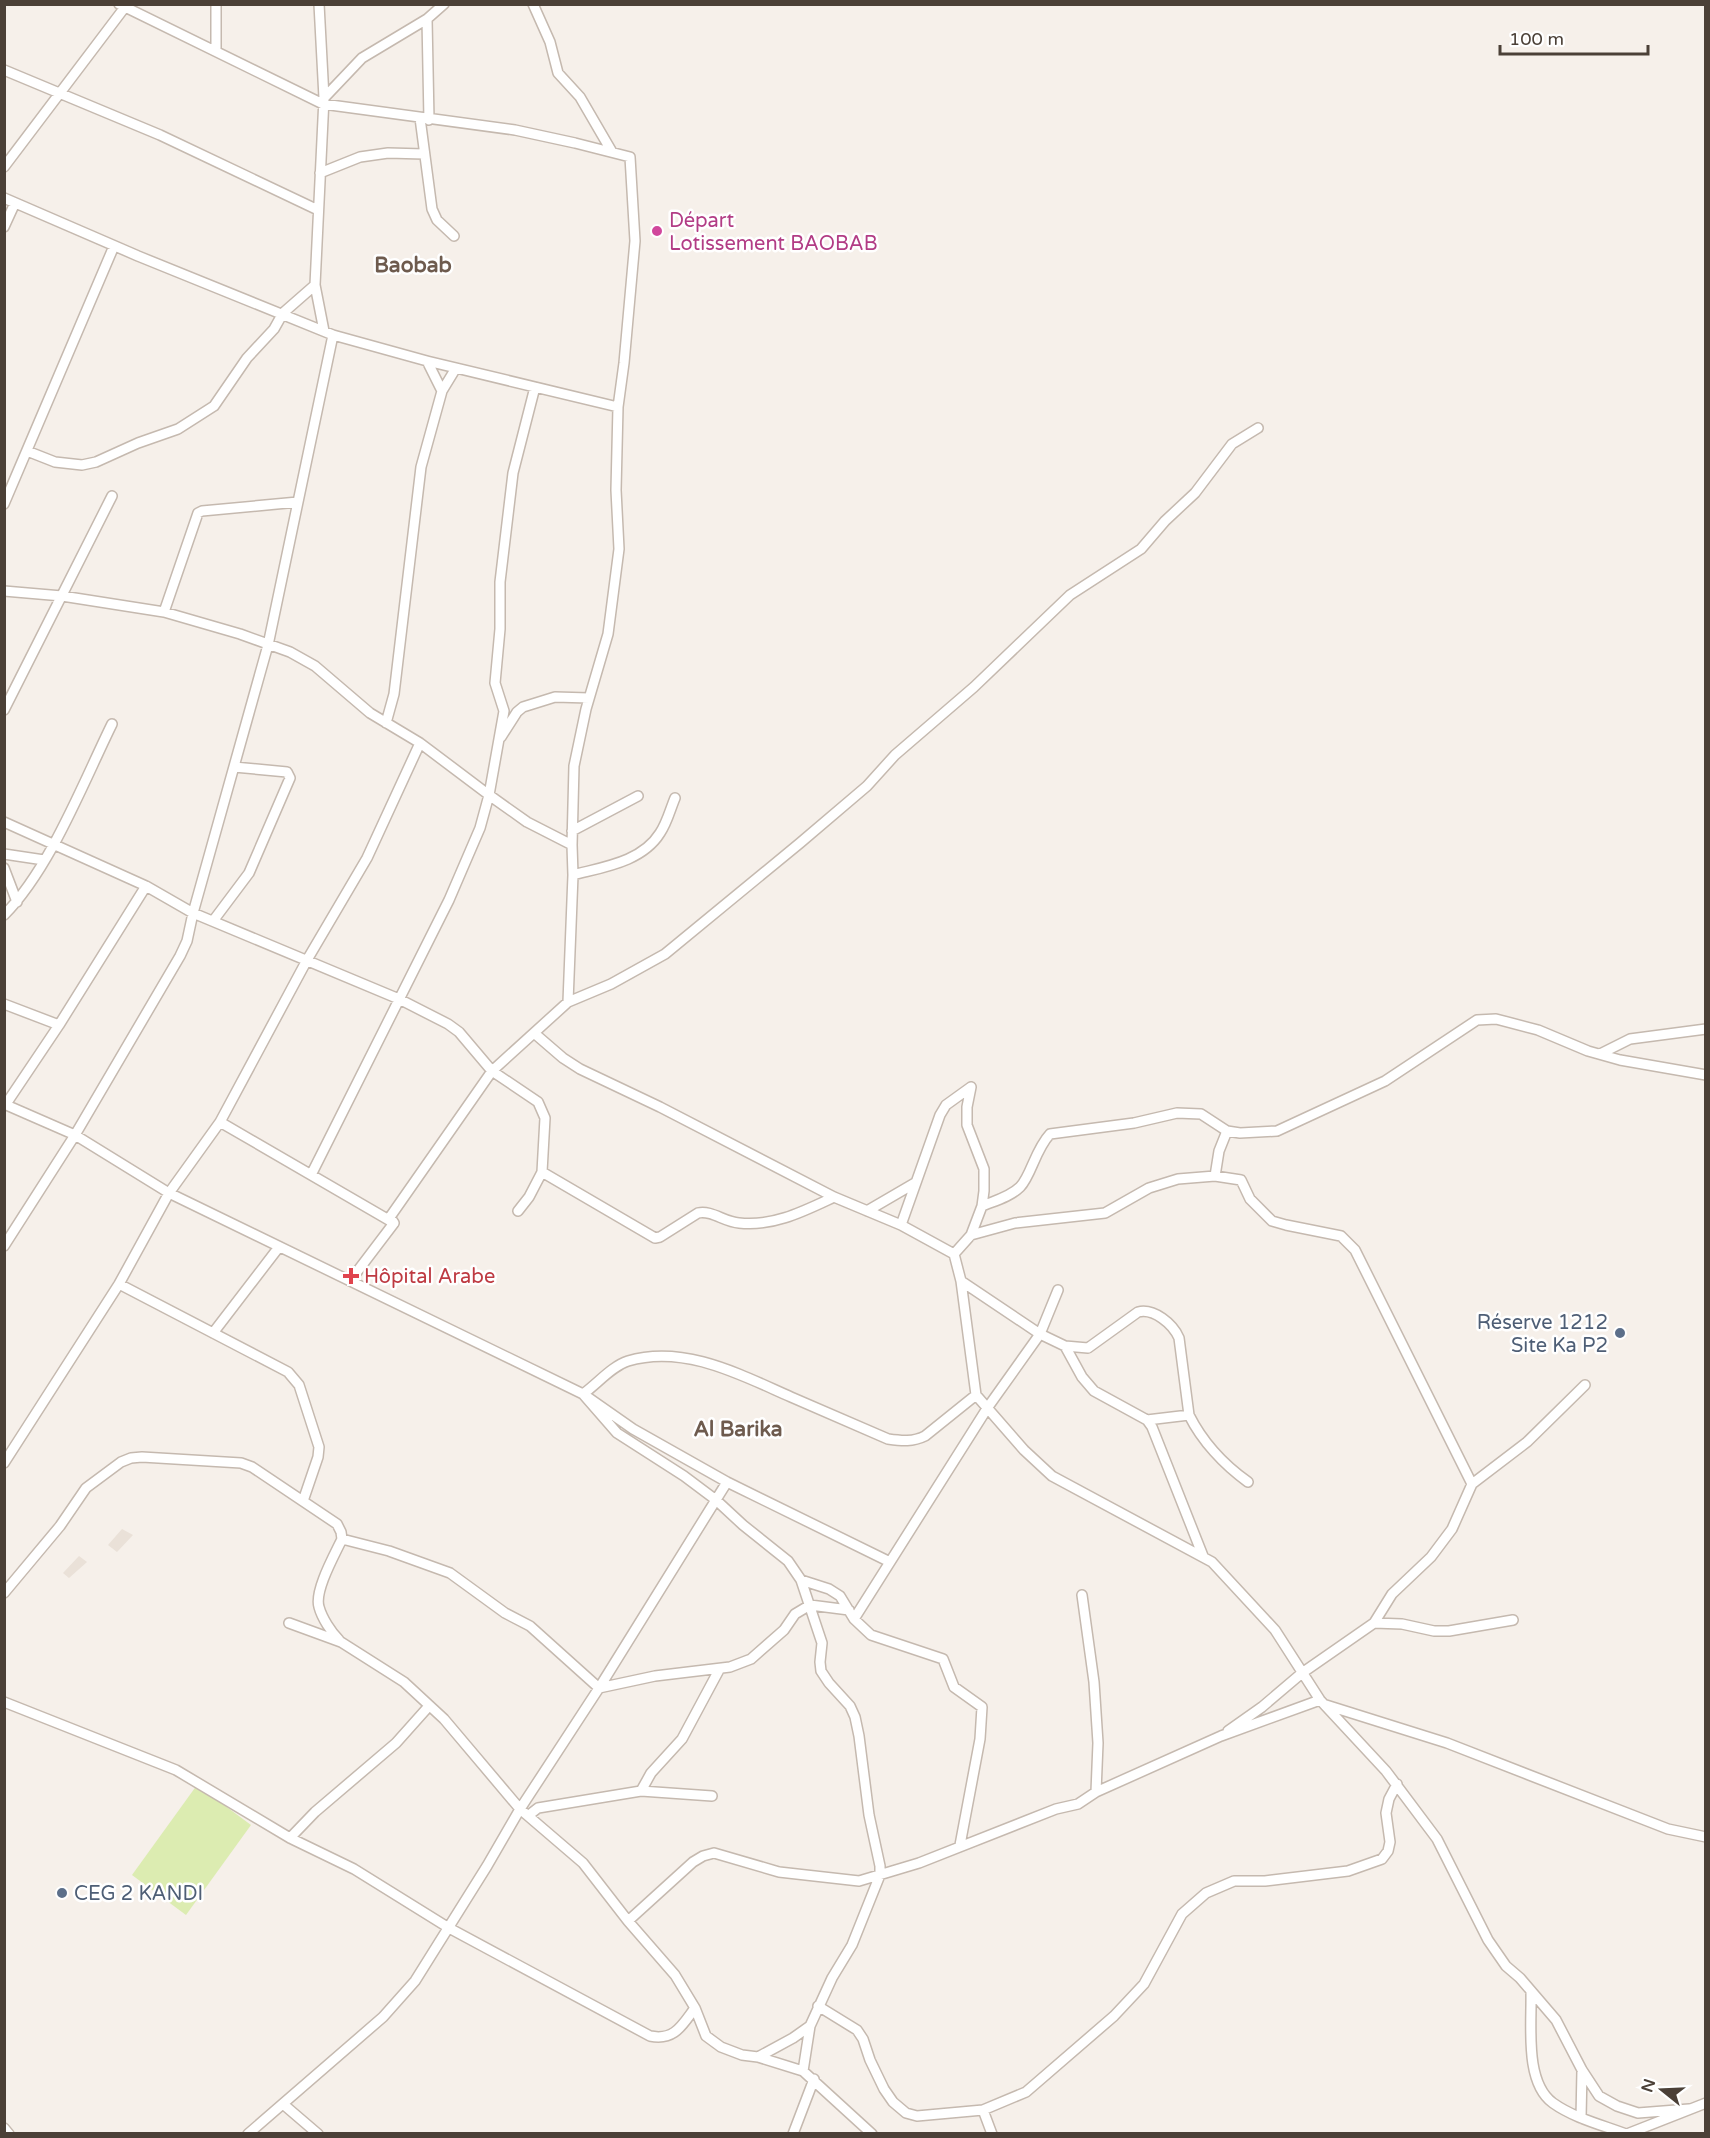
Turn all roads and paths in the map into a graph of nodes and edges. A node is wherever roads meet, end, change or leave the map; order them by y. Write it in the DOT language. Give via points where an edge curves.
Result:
graph roads {
  1 [pos="216,4"];
  2 [pos="319,4"];
  3 [pos="444,4"];
  4 [pos="533,4"];
  5 [pos="123,5"];
  6 [pos="427,19"];
  7 [pos="216,50"];
  8 [pos="4,70"];
  9 [pos="59,94"];
  10 [pos="324,101"];
  11 [pos="425,119"];
  12 [pos="612,152"];
  13 [pos="424,154"];
  14 [pos="4,167"];
  15 [pos="321,173"];
  16 [pos="4,198"];
  17 [pos="15,203"];
  18 [pos="318,210"];
  19 [pos="4,227"];
  20 [pos="453,236"];
  21 [pos="114,246"];
  22 [pos="315,285"];
  23 [pos="284,313"];
  24 [pos="329,333"];
  25 [pos="427,361"];
  26 [pos="456,368"];
  27 [pos="535,387"];
  28 [pos="442,391"];
  29 [pos="618,407"];
  30 [pos="1258,428"];
  31 [pos="27,451"];
  32 [pos="112,496"];
  33 [pos="6,498"];
  34 [pos="298,502"];
  35 [pos="4,591"];
  36 [pos="62,596"];
  37 [pos="164,612"];
  38 [pos="268,645"];
  39 [pos="589,698"];
  40 [pos="4,710"];
  41 [pos="386,723"];
  42 [pos="112,724"];
  43 [pos="498,742"];
  44 [pos="420,743"];
  45 [pos="234,767"];
  46 [pos="489,795"];
  47 [pos="638,796"];
  48 [pos="675,798"];
  49 [pos="4,822"];
  50 [pos="572,831"];
  51 [pos="54,844"];
  52 [pos="572,845"];
  53 [pos="4,854"];
  54 [pos="44,860"];
  55 [pos="4,868"];
  56 [pos="573,875"];
  57 [pos="146,886"];
  58 [pos="17,902"];
  59 [pos="193,913"];
  60 [pos="4,915"];
  61 [pos="213,921"];
  62 [pos="307,960"];
  63 [pos="399,999"];
  64 [pos="568,1002"];
  65 [pos="4,1004"];
  66 [pos="59,1025"];
  67 [pos="1706,1029"];
  68 [pos="534,1033"];
  69 [pos="1600,1054"];
  70 [pos="492,1071"];
  71 [pos="1706,1075"];
  72 [pos="5,1104"];
  73 [pos="220,1122"];
  74 [pos="1227,1131"];
  75 [pos="75,1135"];
  76 [pos="542,1172"];
  77 [pos="311,1175"];
  78 [pos="1215,1176"];
  79 [pos="915,1183"];
  80 [pos="169,1193"];
  81 [pos="834,1197"];
  82 [pos="982,1206"];
  83 [pos="519,1210"];
  84 [pos="867,1211"];
  85 [pos="394,1223"];
  86 [pos="901,1225"];
  87 [pos="970,1234"];
  88 [pos="4,1246"];
  89 [pos="279,1246"];
  90 [pos="954,1254"];
  91 [pos="350,1281"];
  92 [pos="961,1281"];
  93 [pos="118,1284"];
  94 [pos="1058,1290"];
  95 [pos="213,1333"];
  96 [pos="1040,1334"];
  97 [pos="1065,1346"];
  98 [pos="1585,1385"];
  99 [pos="583,1394"];
  100 [pos="976,1395"];
  101 [pos="988,1407"];
  102 [pos="1189,1415"];
  103 [pos="1147,1420"];
  104 [pos="4,1463"];
  105 [pos="727,1482"];
  106 [pos="1248,1482"];
  107 [pos="1472,1484"];
  108 [pos="716,1500"];
  109 [pos="303,1502"];
  110 [pos="342,1539"];
  111 [pos="1203,1556"];
  112 [pos="890,1562"];
  113 [pos="801,1580"];
  114 [pos="4,1593"];
  115 [pos="1082,1595"];
  116 [pos="810,1605"];
  117 [pos="849,1610"];
  118 [pos="854,1620"];
  119 [pos="1513,1620"];
  120 [pos="288,1623"];
  121 [pos="1374,1623"];
  122 [pos="340,1642"];
  123 [pos="719,1670"];
  124 [pos="1302,1673"];
  125 [pos="599,1688"];
  126 [pos="4,1702"];
  127 [pos="1323,1702"];
  128 [pos="429,1706"];
  129 [pos="1221,1736"];
  130 [pos="1397,1784"];
  131 [pos="641,1791"];
  132 [pos="1096,1792"];
  133 [pos="712,1796"];
  134 [pos="519,1809"];
  135 [pos="529,1815"];
  136 [pos="1706,1837"];
  137 [pos="290,1838"];
  138 [pos="960,1845"];
  139 [pos="880,1875"];
  140 [pos="628,1921"];
  141 [pos="449,1928"];
  142 [pos="1531,1992"];
  143 [pos="818,2006"];
  144 [pos="695,2008"];
  145 [pos="810,2026"];
  146 [pos="758,2057"];
  147 [pos="1582,2070"];
  148 [pos="803,2071"];
  149 [pos="814,2079"];
  150 [pos="1706,2098"];
  151 [pos="283,2104"];
  152 [pos="1697,2106"];
  153 [pos="983,2110"];
  154 [pos="1581,2118"];
  155 [pos="4,2128"];
  156 [pos="9,2133"];
  157 [pos="248,2133"];
  158 [pos="318,2133"];
  159 [pos="793,2133"];
  160 [pos="872,2133"];
  161 [pos="992,2133"];
  162 [pos="1627,2133"];
  1 -- 7 [label="street"];
  2 -- 10 [label="street"];
  3 -- 6 [label="street"];
  4 -- 12 [label="street" via="550,42 558,73 580,97"];
  5 -- 7 [label="street"];
  5 -- 9 [label="street"];
  6 -- 10 [label="street" via="362,58"];
  6 -- 11 [label="street"];
  7 -- 10 [label="street"];
  8 -- 9 [label="street"];
  9 -- 14 [label="street"];
  9 -- 18 [label="street" via="160,135"];
  10 -- 11 [label="street"];
  10 -- 15 [label="street"];
  11 -- 12 [label="street" via="523,132"];
  11 -- 13 [label="street"];
  12 -- 29 [label="street" via="630,157 635,234"];
  13 -- 15 [label="street" via="360,157"];
  13 -- 20 [label="street" via="432,209"];
  15 -- 18 [label="street"];
  16 -- 17 [label="street"];
  17 -- 19 [label="street"];
  17 -- 21 [label="street"];
  18 -- 22 [label="street"];
  21 -- 23 [label="street"];
  21 -- 31 [label="street"];
  22 -- 23 [label="street"];
  22 -- 24 [label="street"];
  23 -- 24 [label="street"];
  23 -- 31 [label="street" via="214,406 178,429 82,465 55,462"];
  24 -- 25 [label="street"];
  24 -- 34 [label="street"];
  25 -- 26 [label="street"];
  25 -- 28 [label="street"];
  26 -- 27 [label="street"];
  26 -- 28 [label="street"];
  27 -- 29 [label="street"];
  27 -- 43 [label="street" via="513,473 500,582 495,682 504,711"];
  28 -- 41 [label="street" via="421,467 395,687"];
  29 -- 39 [label="street" via="618,560 608,634"];
  30 -- 64 [label="street" via="1232,444 1195,493 1141,549 1071,595 895,755 867,786 791,850 665,954"];
  31 -- 33 [label="street"];
  32 -- 36 [label="street"];
  34 -- 37 [label="street" via="198,513"];
  34 -- 38 [label="street"];
  35 -- 36 [label="street"];
  36 -- 37 [label="street"];
  36 -- 40 [label="street"];
  37 -- 38 [label="street"];
  38 -- 41 [label="street" via="315,666"];
  38 -- 45 [label="street"];
  39 -- 43 [label="street" via="555,697 523,706"];
  39 -- 50 [label="street" via="574,766"];
  41 -- 44 [label="street"];
  42 -- 51 [label="street"];
  43 -- 46 [label="street"];
  44 -- 46 [label="street"];
  44 -- 62 [label="street" via="367,858"];
  45 -- 59 [label="street"];
  45 -- 61 [label="street" via="286,772 290,778 249,873"];
  46 -- 52 [label="street" via="527,822"];
  46 -- 63 [label="street" via="466,864"];
  47 -- 50 [label="street"];
  48 -- 56 [label="street" via="662,832 652,845 624,862"];
  49 -- 51 [label="street"];
  50 -- 52 [label="street"];
  51 -- 54 [label="street"];
  51 -- 57 [label="street"];
  52 -- 56 [label="street"];
  53 -- 54 [label="street"];
  54 -- 58 [label="street"];
  55 -- 58 [label="street"];
  56 -- 64 [label="street"];
  57 -- 59 [label="street"];
  57 -- 66 [label="street"];
  58 -- 60 [label="street"];
  59 -- 61 [label="street"];
  59 -- 75 [label="street" via="180,956"];
  61 -- 62 [label="street"];
  62 -- 63 [label="street"];
  62 -- 73 [label="street"];
  63 -- 70 [label="street" via="459,1032"];
  63 -- 77 [label="street"];
  64 -- 68 [label="street"];
  65 -- 66 [label="street"];
  66 -- 72 [label="street"];
  67 -- 69 [label="street" via="1630,1039"];
  68 -- 70 [label="street"];
  68 -- 81 [label="street" via="580,1069"];
  69 -- 71 [label="street"];
  69 -- 74 [label="street" via="1538,1030 1496,1019 1477,1020 1385,1081 1277,1131"];
  70 -- 76 [label="street" via="538,1102 545,1118"];
  70 -- 85 [label="street" via="390,1217"];
  72 -- 75 [label="street"];
  73 -- 77 [label="street"];
  73 -- 80 [label="street"];
  74 -- 78 [label="street"];
  74 -- 82 [label="street" via="1201,1114 1177,1113 1050,1134 1037,1152 1023,1185"];
  75 -- 80 [label="street"];
  75 -- 88 [label="street"];
  76 -- 81 [label="street" via="655,1238 705,1211 734,1223 763,1223 799,1214"];
  76 -- 83 [label="street"];
  77 -- 85 [label="street"];
  78 -- 87 [label="street" via="1178,1179 1149,1188 1105,1213 1015,1223"];
  78 -- 107 [label="street" via="1241,1180 1250,1199 1272,1221 1341,1236 1355,1250"];
  79 -- 82 [label="street" via="940,1115 946,1105 971,1087 967,1125 984,1169"];
  79 -- 84 [label="street"];
  79 -- 86 [label="street"];
  80 -- 89 [label="street"];
  80 -- 93 [label="street"];
  81 -- 84 [label="street"];
  82 -- 87 [label="street"];
  84 -- 86 [label="street"];
  85 -- 91 [label="street"];
  86 -- 90 [label="street"];
  87 -- 90 [label="street"];
  89 -- 91 [label="street"];
  89 -- 95 [label="street"];
  90 -- 92 [label="street"];
  91 -- 99 [label="street"];
  92 -- 96 [label="street"];
  92 -- 100 [label="street"];
  93 -- 95 [label="street"];
  93 -- 104 [label="street"];
  94 -- 96 [label="street"];
  95 -- 109 [label="street" via="288,1372 299,1385 319,1447"];
  96 -- 97 [label="street"];
  96 -- 101 [label="street"];
  97 -- 102 [label="street" via="1088,1348 1138,1312 1152,1312 1175,1329 1179,1338"];
  97 -- 103 [label="street" via="1094,1391"];
  98 -- 107 [label="street" via="1527,1442"];
  99 -- 100 [label="street" via="625,1362 645,1357 677,1358 740,1374 903,1441 925,1436"];
  99 -- 105 [label="street" via="633,1429"];
  99 -- 108 [label="street" via="617,1433"];
  100 -- 101 [label="street"];
  101 -- 111 [label="street" via="1052,1476"];
  101 -- 112 [label="street"];
  102 -- 103 [label="street"];
  102 -- 106 [label="street" via="1219,1457"];
  103 -- 111 [label="street"];
  105 -- 108 [label="street"];
  105 -- 112 [label="street"];
  107 -- 121 [label="street" via="1452,1529 1431,1557 1392,1594"];
  108 -- 113 [label="street" via="788,1561"];
  108 -- 125 [label="street"];
  109 -- 110 [label="street" via="337,1524"];
  109 -- 114 [label="street" via="241,1463 131,1458 86,1488"];
  110 -- 122 [label="street" via="318,1606"];
  110 -- 125 [label="street" via="450,1573 530,1626"];
  111 -- 124 [label="street" via="1275,1630"];
  112 -- 118 [label="street"];
  113 -- 116 [label="street"];
  113 -- 117 [label="street" via="829,1588"];
  115 -- 132 [label="street" via="1094,1682"];
  116 -- 117 [label="street"];
  116 -- 123 [label="street" via="795,1614 784,1630 751,1659"];
  116 -- 139 [label="street" via="822,1643 821,1671 850,1706 860,1736"];
  117 -- 118 [label="street"];
  118 -- 138 [label="street" via="871,1635 943,1659 954,1687 982,1707 980,1739"];
  119 -- 121 [label="street" via="1449,1631"];
  120 -- 122 [label="street"];
  121 -- 124 [label="street"];
  122 -- 128 [label="street" via="404,1682"];
  123 -- 125 [label="street" via="656,1676"];
  123 -- 131 [label="street" via="682,1739 651,1773"];
  124 -- 127 [label="street"];
  124 -- 129 [label="street"];
  125 -- 134 [label="street"];
  126 -- 137 [label="street" via="176,1770"];
  127 -- 129 [label="street"];
  127 -- 130 [label="street"];
  127 -- 136 [label="street" via="1447,1743 1668,1829"];
  128 -- 134 [label="street"];
  128 -- 137 [label="street" via="396,1743"];
  129 -- 132 [label="street"];
  130 -- 142 [label="street" via="1437,1839 1488,1940"];
  130 -- 153 [label="street" via="1386,1813 1390,1842 1382,1859 1348,1871 1234,1881 1206,1893 1182,1914 1144,1984 1107,2023 1026,2092"];
  131 -- 133 [label="street"];
  131 -- 135 [label="street" via="538,1808"];
  132 -- 138 [label="street" via="1078,1804"];
  134 -- 135 [label="street"];
  134 -- 141 [label="street"];
  135 -- 140 [label="street" via="583,1863"];
  137 -- 141 [label="street" via="354,1869"];
  138 -- 139 [label="street"];
  139 -- 140 [label="street" via="859,1881 815,1877 779,1872 714,1853 693,1862"];
  139 -- 143 [label="street" via="852,1945"];
  140 -- 144 [label="street" via="675,1975"];
  141 -- 144 [label="street" via="650,2036 665,2038 676,2032"];
  141 -- 151 [label="street" via="415,1981 383,2017"];
  142 -- 147 [label="street" via="1556,2020"];
  142 -- 154 [label="street" via="1536,2082 1551,2102"];
  143 -- 145 [label="street"];
  143 -- 153 [label="street" via="857,2030 884,2089 906,2114"];
  144 -- 146 [label="street" via="706,2036 722,2047"];
  145 -- 146 [label="street"];
  145 -- 148 [label="street"];
  146 -- 148 [label="street"];
  147 -- 152 [label="street" via="1599,2096 1638,2113"];
  147 -- 154 [label="street"];
  148 -- 149 [label="street"];
  149 -- 159 [label="street"];
  149 -- 160 [label="street"];
  150 -- 152 [label="street"];
  151 -- 157 [label="street"];
  151 -- 158 [label="street"];
  152 -- 162 [label="street"];
  153 -- 161 [label="street"];
  154 -- 162 [label="street"];
  155 -- 156 [label="street"];
}
